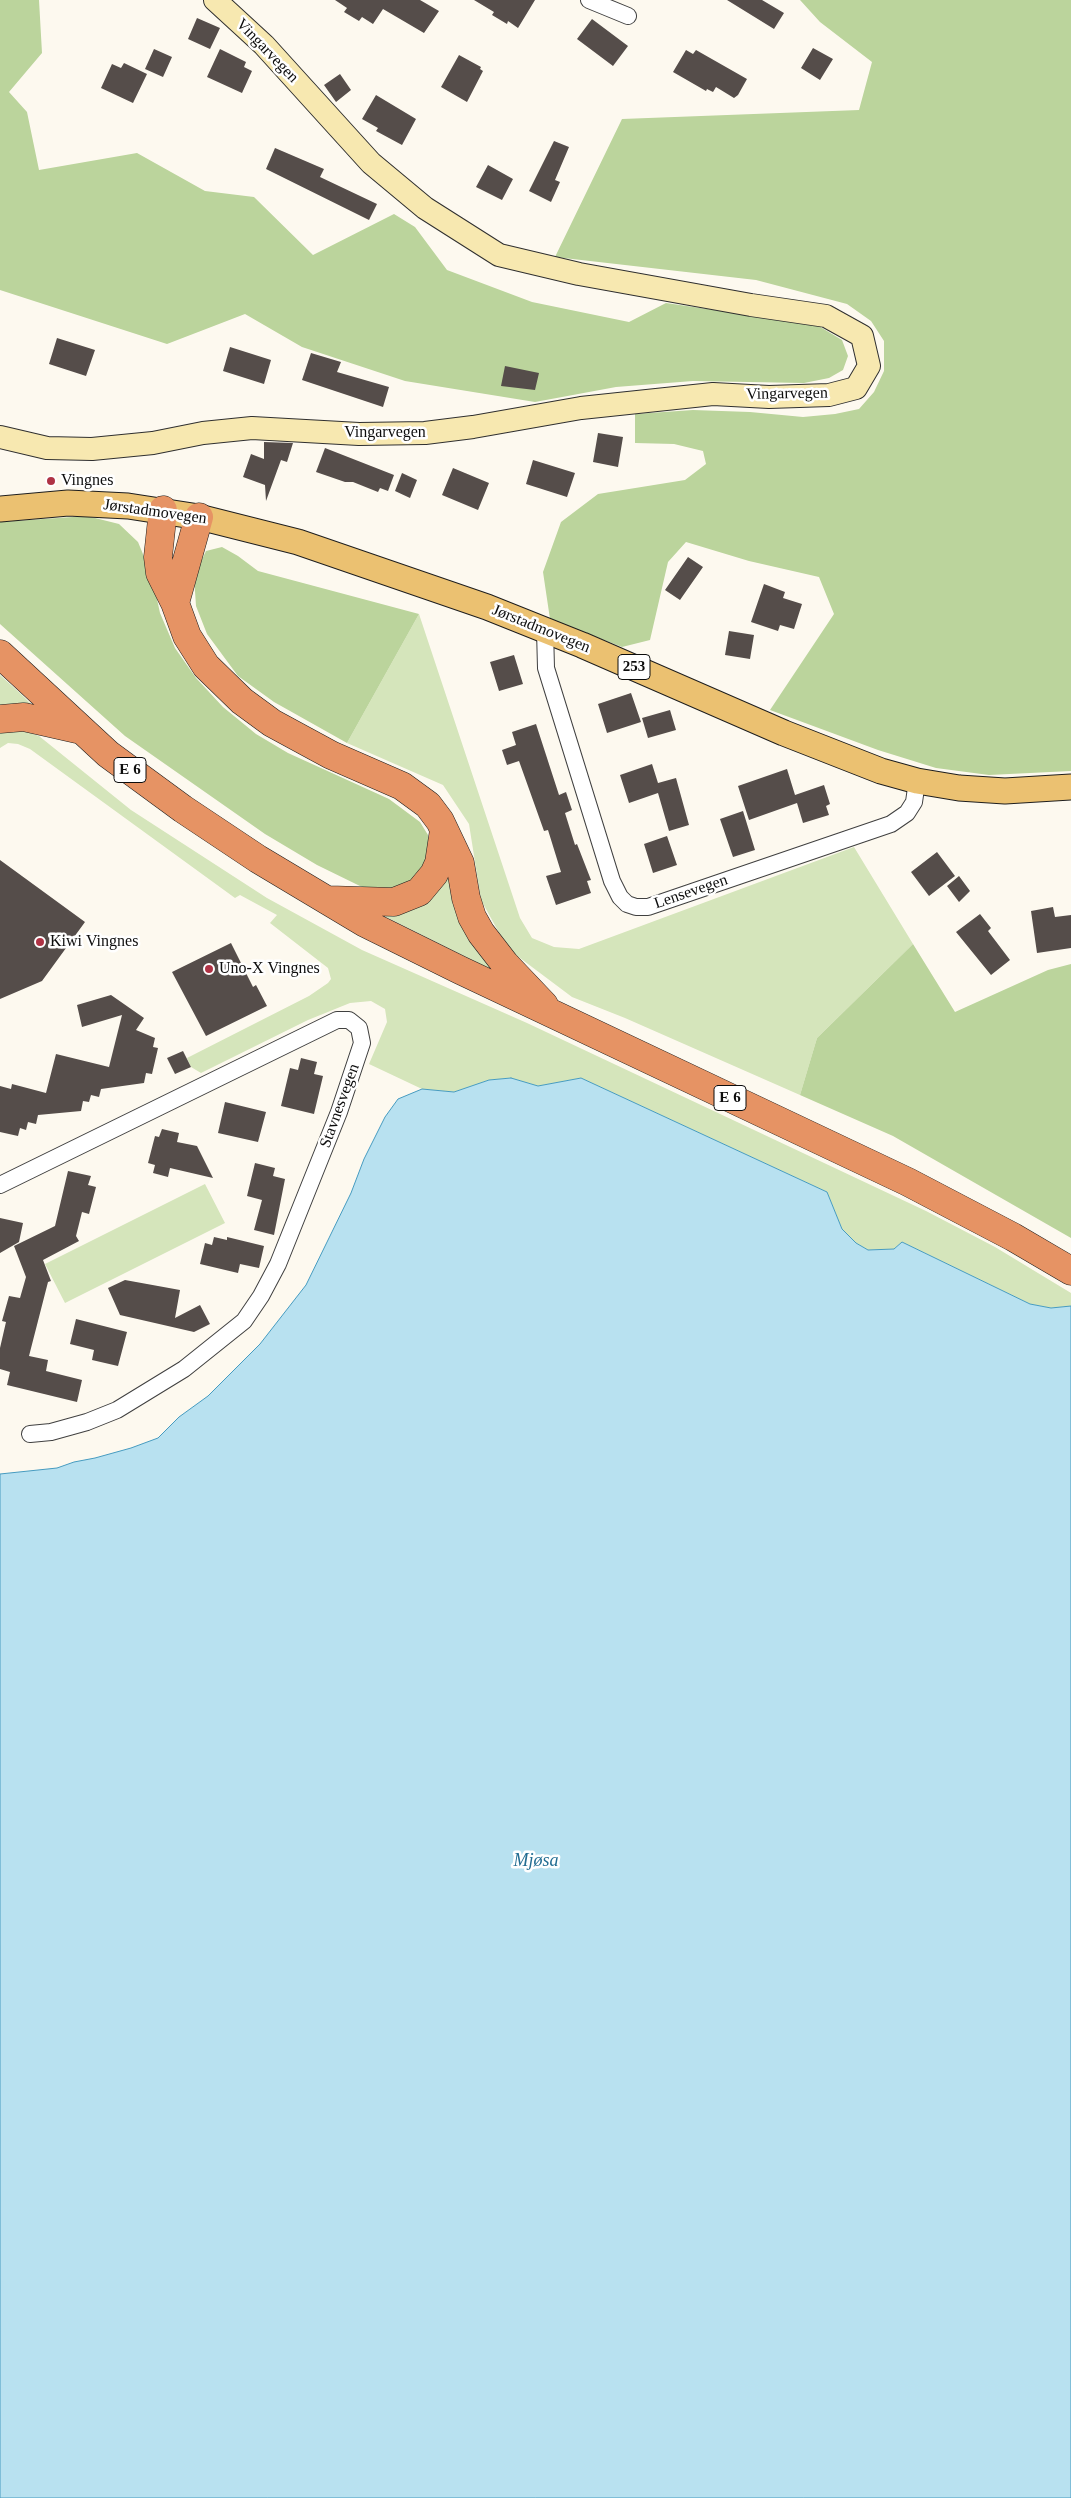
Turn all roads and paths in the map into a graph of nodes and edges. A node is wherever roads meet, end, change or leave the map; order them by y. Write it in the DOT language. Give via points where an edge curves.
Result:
graph roads {
  1 [pos="215,0"];
  2 [pos="589,0"];
  3 [pos="628,16"];
  4 [pos="0,437"];
  5 [pos="0,509"];
  6 [pos="163,510"];
  7 [pos="199,516"];
  8 [pos="175,603"];
  9 [pos="545,630"];
  10 [pos="0,654"];
  11 [pos="0,719"];
  12 [pos="80,729"];
  13 [pos="917,781"];
  14 [pos="1071,788"];
  15 [pos="444,830"];
  16 [pos="326,900"];
  17 [pos="552,1013"];
  18 [pos="0,1185"];
  19 [pos="1068,1269"];
  20 [pos="30,1434"];
  1 -- 4 [label="street, Vingarvegen" via="264,45 371,162 425,208 499,255 579,274 751,306 826,316 862,336 869,366 856,388 829,395 703,395 581,408 425,433 359,434 252,428 92,449 47,448"];
  2 -- 3 [label="street"];
  5 -- 6 [label="main road, Jørstadmovegen / 253" via="93,503"];
  6 -- 7 [label="main road, Jørstadmovegen / 253"];
  6 -- 8 [label="highway" via="158,557 160,573"];
  7 -- 8 [label="highway"];
  7 -- 9 [label="main road, Jørstadmovegen / 253" via="307,545"];
  8 -- 15 [label="highway" via="195,650 216,677 242,701 311,746 411,791 428,805"];
  9 -- 13 [label="main road, Jørstadmovegen / 253" via="841,756"];
  9 -- 13 [label="street, Lensevegen" via="546,668 612,881 627,904 648,907 891,824 907,813 914,802"];
  10 -- 12 [label="highway, E 6"];
  11 -- 12 [label="highway" via="24,717"];
  12 -- 16 [label="highway, E 6" via="190,815"];
  13 -- 14 [label="main road, Jørstadmovegen / 253" via="1005,791"];
  15 -- 16 [label="highway" via="434,874 419,892 394,902"];
  15 -- 17 [label="highway" via="460,864 466,898 481,933 505,964"];
  16 -- 17 [label="highway, E 6" via="409,946"];
  17 -- 19 [label="highway, E 6" via="908,1182"];
  18 -- 20 [label="street, Stavnesvegen" via="337,1020 349,1020 359,1028 362,1042 339,1112 278,1264 244,1322 184,1369 117,1410 51,1432"];
}
